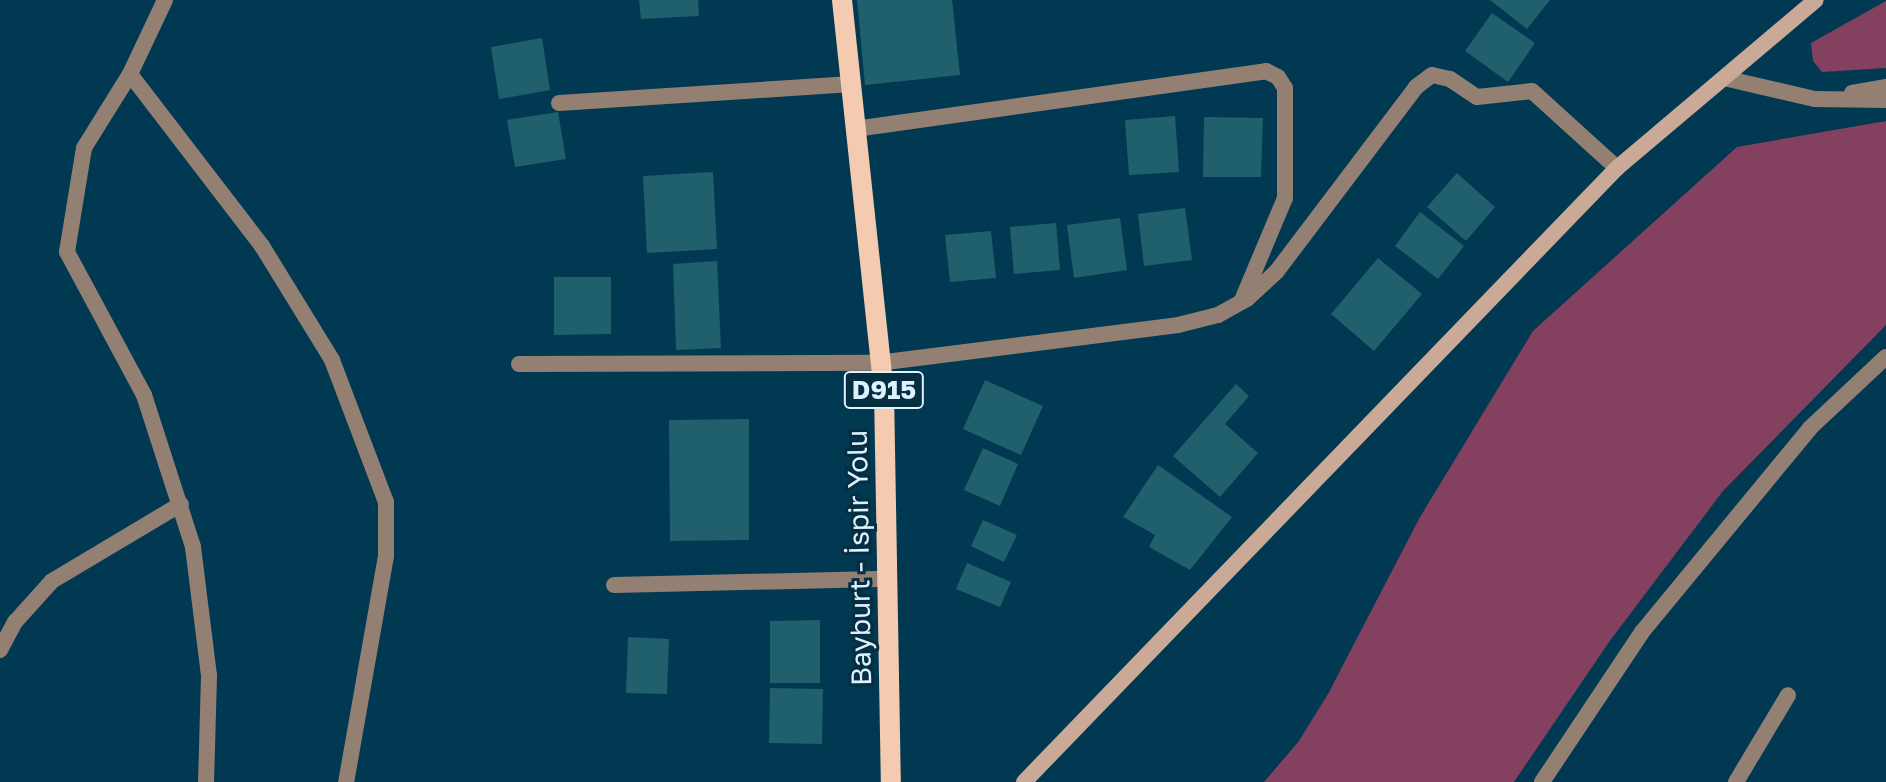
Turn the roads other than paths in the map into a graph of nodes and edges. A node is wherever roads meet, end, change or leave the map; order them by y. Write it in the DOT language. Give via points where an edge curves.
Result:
graph roads {
  1 [pos="165,0"];
  2 [pos="842,0"];
  3 [pos="1816,0"];
  4 [pos="130,74"];
  5 [pos="1724,78"];
  6 [pos="851,84"];
  7 [pos="1886,87"];
  8 [pos="1815,99"];
  9 [pos="1886,100"];
  10 [pos="559,103"];
  11 [pos="855,129"];
  12 [pos="1617,168"];
  13 [pos="1240,303"];
  14 [pos="1886,357"];
  15 [pos="878,363"];
  16 [pos="519,364"];
  17 [pos="181,504"];
  18 [pos="888,579"];
  19 [pos="614,585"];
  20 [pos="0,650"];
  21 [pos="1788,695"];
  22 [pos="206,782"];
  23 [pos="346,782"];
  24 [pos="891,782"];
  25 [pos="1024,782"];
  26 [pos="1542,782"];
  27 [pos="1736,782"];
  1 -- 4 [label="street"];
  2 -- 6 [label="main road, Bayburt - İspir Yolu / D915"];
  3 -- 5 [label="main road"];
  4 -- 17 [label="street" via="84,148 67,252 144,395"];
  4 -- 23 [label="street" via="262,246 332,360 386,502 386,556"];
  5 -- 8 [label="street"];
  5 -- 12 [label="main road"];
  6 -- 10 [label="street"];
  6 -- 11 [label="main road, Bayburt - İspir Yolu / D915"];
  7 -- 8 [label="street"];
  8 -- 9 [label="street"];
  11 -- 13 [label="street" via="1266,71 1285,88 1285,198"];
  11 -- 15 [label="main road, Bayburt - İspir Yolu / D915"];
  12 -- 13 [label="street" via="1532,91 1477,97 1450,79 1432,75 1416,87 1277,271"];
  12 -- 25 [label="main road"];
  13 -- 15 [label="street" via="1178,325"];
  14 -- 26 [label="street" via="1810,428 1652,619 1577,722"];
  15 -- 16 [label="street"];
  15 -- 18 [label="main road, Bayburt - İspir Yolu / D915" via="884,391"];
  17 -- 20 [label="street" via="52,581 15,622"];
  17 -- 22 [label="street" via="193,547 209,676"];
  18 -- 19 [label="street"];
  18 -- 24 [label="main road, Bayburt - İspir Yolu / D915"];
  21 -- 27 [label="street"];
}
